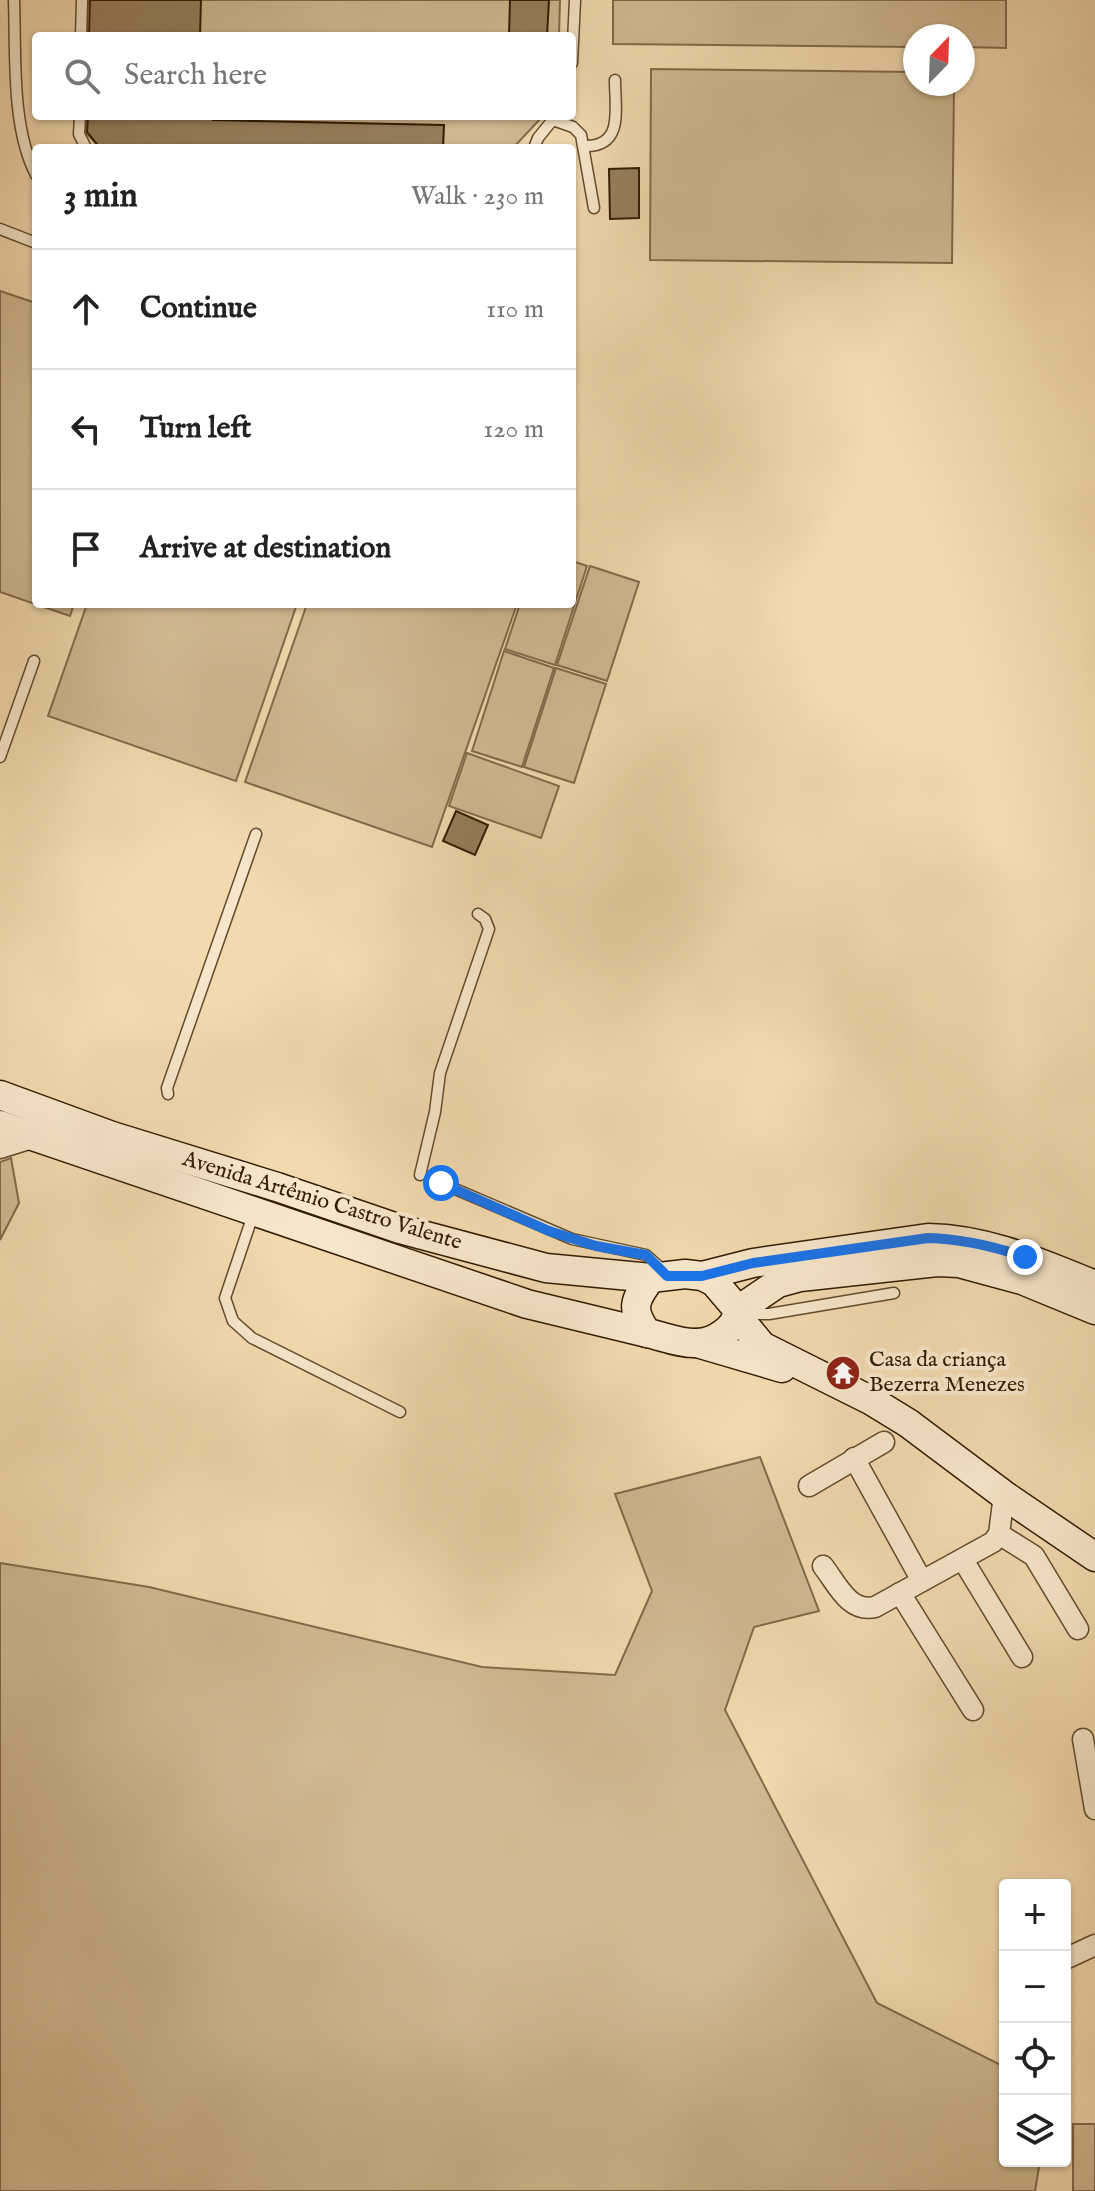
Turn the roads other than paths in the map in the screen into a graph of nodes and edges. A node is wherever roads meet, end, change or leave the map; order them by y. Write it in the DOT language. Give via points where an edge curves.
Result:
graph roads {
  1 [pos="14,0"];
  2 [pos="82,0"];
  3 [pos="575,0"];
  4 [pos="81,32"];
  5 [pos="573,32"];
  6 [pos="615,80"];
  7 [pos="80,120"];
  8 [pos="552,120"];
  9 [pos="558,120"];
  10 [pos="84,144"];
  11 [pos="536,144"];
  12 [pos="585,146"];
  13 [pos="32,167"];
  14 [pos="594,208"];
  15 [pos="0,229"];
  16 [pos="32,241"];
  17 [pos="34,661"];
  18 [pos="0,757"];
  19 [pos="256,834"];
  20 [pos="478,914"];
  21 [pos="168,1094"];
  22 [pos="0,1095"];
  23 [pos="0,1125"];
  24 [pos="35,1137"];
  25 [pos="0,1148"];
  26 [pos="420,1175"];
  27 [pos="441,1183"];
  28 [pos="254,1210"];
  29 [pos="702,1276"];
  30 [pos="659,1277"];
  31 [pos="1095,1285"];
  32 [pos="894,1293"];
  33 [pos="1095,1310"];
  34 [pos="738,1313"];
  35 [pos="647,1333"];
  36 [pos="697,1343"];
  37 [pos="818,1375"];
  38 [pos="400,1412"];
  39 [pos="884,1442"];
  40 [pos="854,1458"];
  41 [pos="809,1486"];
  42 [pos="1004,1495"];
  43 [pos="999,1534"];
  44 [pos="1095,1557"];
  45 [pos="963,1560"];
  46 [pos="823,1566"];
  47 [pos="922,1581"];
  48 [pos="900,1593"];
  49 [pos="1078,1629"];
  50 [pos="1022,1657"];
  51 [pos="973,1710"];
  52 [pos="1083,1739"];
  53 [pos="1095,1809"];
  54 [pos="1095,1945"];
  55 [pos="1071,1956"];
  1 -- 13 [label="lane" via="17,88"];
  2 -- 4 [label="lane"];
  3 -- 5 [label="lane"];
  6 -- 12 [label="lane" via="610,137 597,146"];
  7 -- 10 [label="lane"];
  8 -- 11 [label="lane"];
  9 -- 12 [label="lane" via="573,127"];
  12 -- 14 [label="lane"];
  15 -- 16 [label="lane"];
  17 -- 18 [label="lane"];
  19 -- 21 [label="lane"];
  20 -- 26 [label="lane" via="489,929 440,1073"];
  22 -- 30 [label="main road, Avenida Artêmio Castro Valente" via="400,1229 546,1268"];
  23 -- 24 [label="main road"];
  24 -- 25 [label="street"];
  24 -- 28 [label="main road"];
  27 -- 30 [label="lane" via="560,1235 646,1255"];
  28 -- 35 [label="main road" via="563,1314"];
  28 -- 38 [label="lane" via="225,1298 233,1321 252,1338"];
  29 -- 30 [label="main road"];
  29 -- 31 [label="main road" via="767,1261 950,1239 989,1245"];
  29 -- 34 [label="main road" via="724,1291"];
  30 -- 35 [label="main road" via="638,1295 636,1304"];
  32 -- 34 [label="lane" via="769,1314"];
  33 -- 34 [label="main road" via="1022,1280 937,1262 800,1277 778,1283"];
  34 -- 36 [label="main road" via="723,1333"];
  34 -- 37 [label="main road" via="762,1346"];
  35 -- 36 [label="main road"];
  36 -- 37 [label="main road"];
  37 -- 42 [label="main road" via="908,1423"];
  39 -- 40 [label="street"];
  40 -- 41 [label="street"];
  40 -- 47 [label="street"];
  42 -- 43 [label="street"];
  42 -- 44 [label="main road"];
  43 -- 45 [label="street"];
  43 -- 49 [label="street" via="1034,1556"];
  45 -- 47 [label="street"];
  45 -- 50 [label="street"];
  46 -- 48 [label="street" via="856,1607 875,1607"];
  47 -- 48 [label="street"];
  48 -- 51 [label="street"];
  52 -- 53 [label="street"];
  54 -- 55 [label="street"];
}
